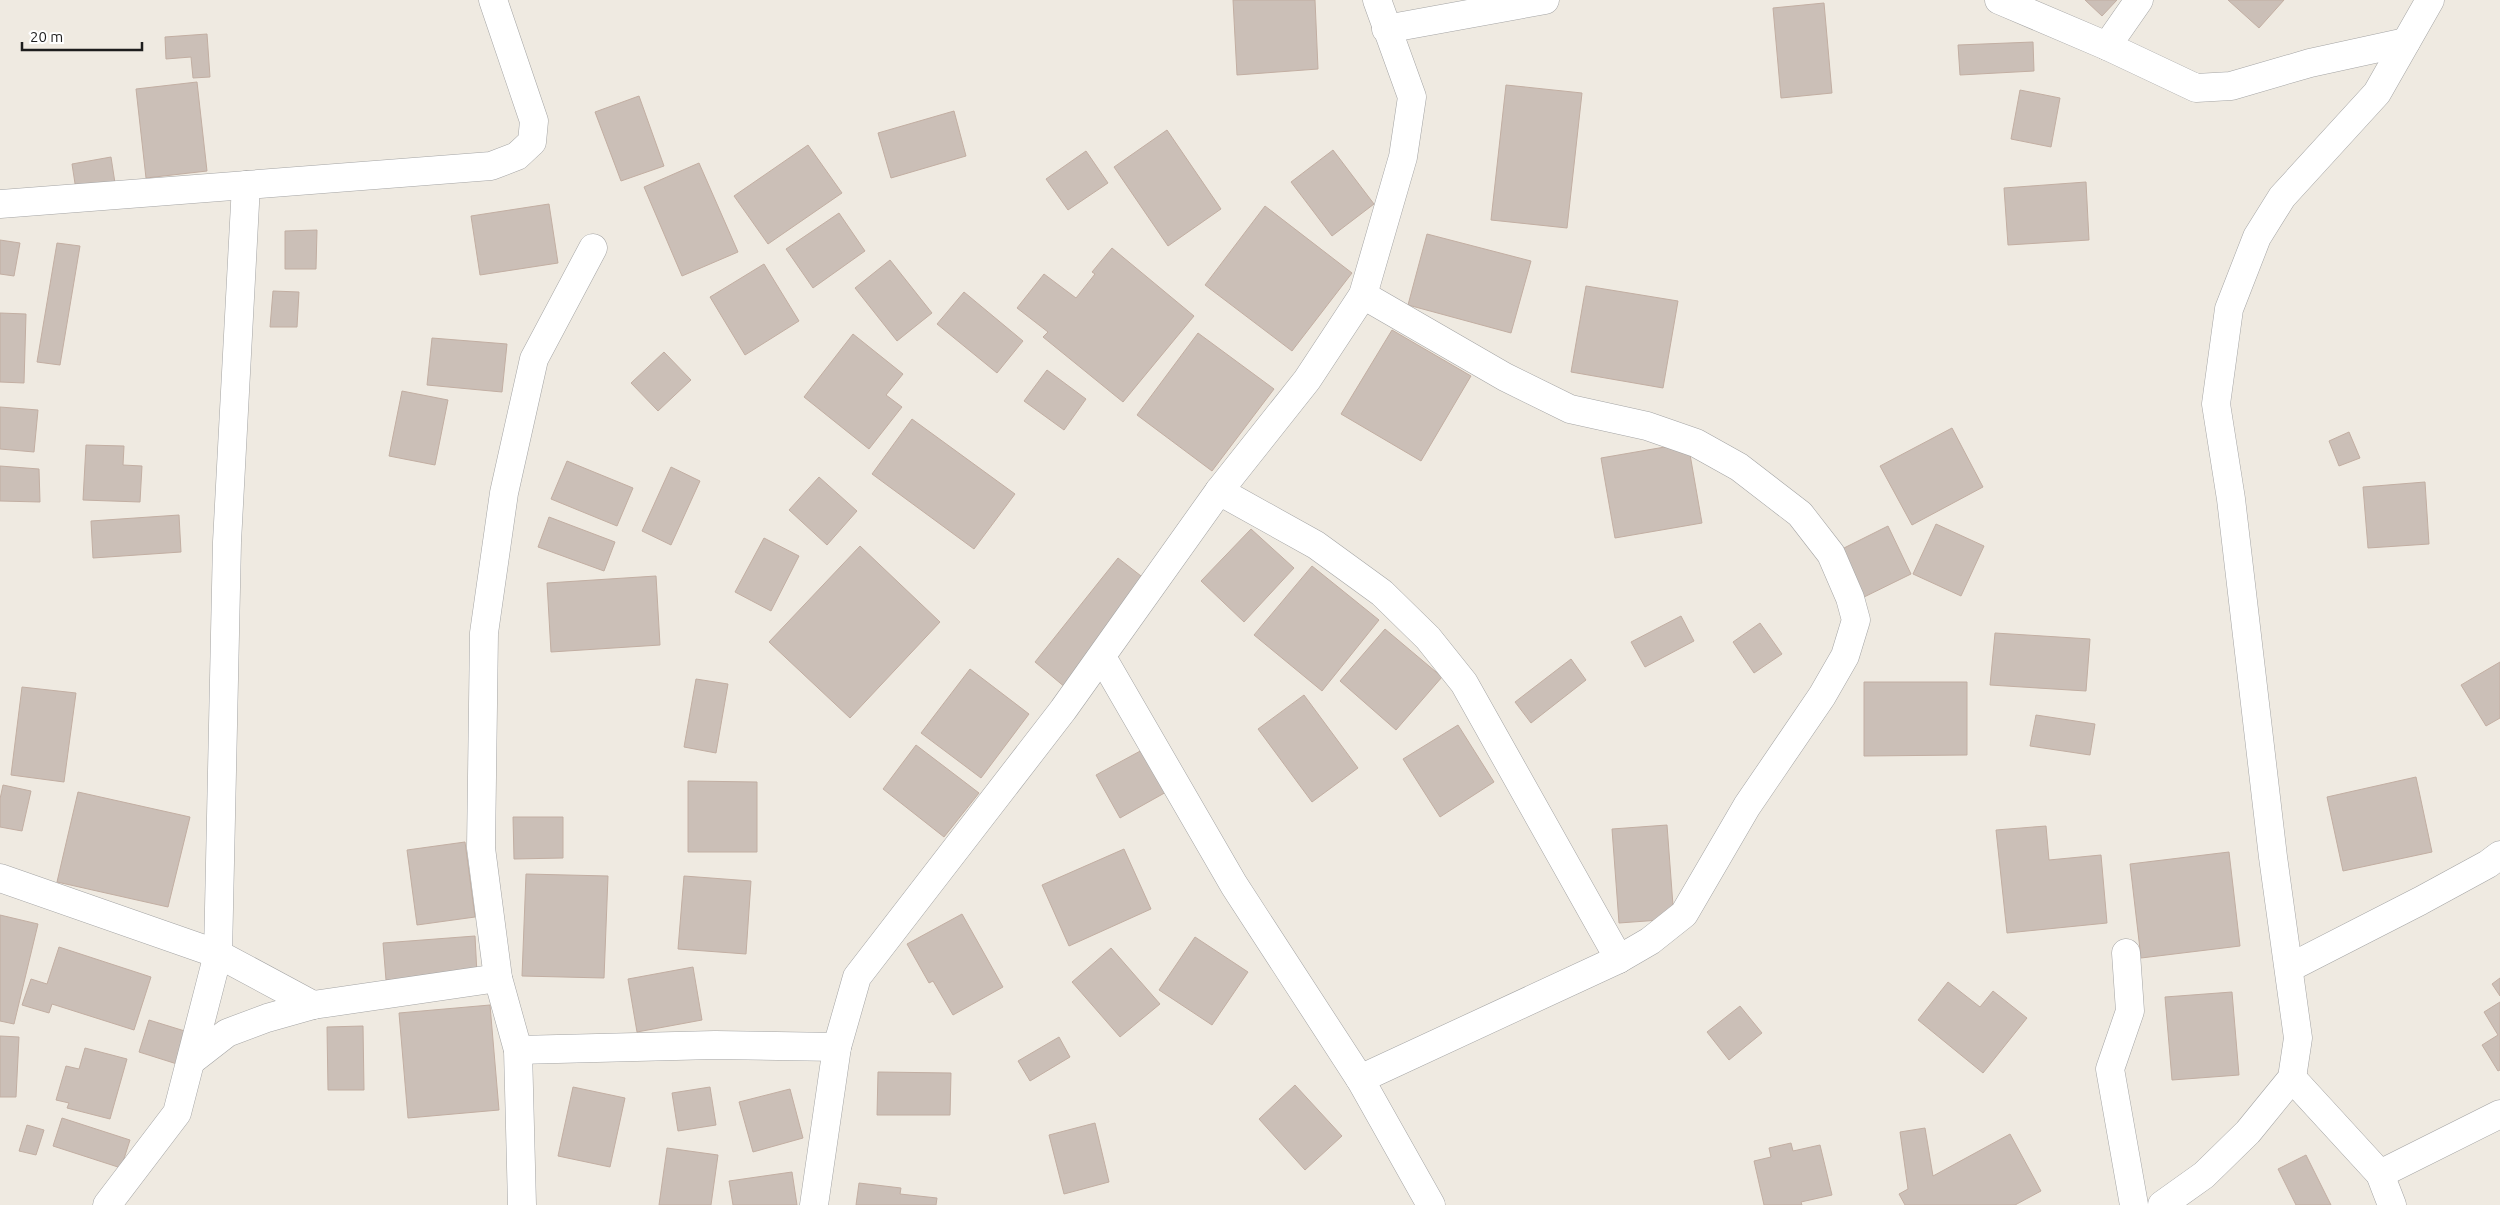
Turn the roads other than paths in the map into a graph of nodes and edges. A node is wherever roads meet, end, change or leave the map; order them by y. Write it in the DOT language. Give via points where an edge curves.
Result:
graph roads {
  1 [pos="493,0"];
  2 [pos="1377,0"];
  3 [pos="1545,0"];
  4 [pos="1999,0"];
  5 [pos="2139,0"];
  6 [pos="2430,0"];
  7 [pos="1386,29"];
  8 [pos="2406,42"];
  9 [pos="2107,46"];
  10 [pos="246,185"];
  11 [pos="0,204"];
  12 [pos="593,248"];
  13 [pos="1363,295"];
  14 [pos="1219,492"];
  15 [pos="1102,657"];
  16 [pos="2500,855"];
  17 [pos="0,878"];
  18 [pos="2126,953"];
  19 [pos="218,954"];
  20 [pos="1618,959"];
  21 [pos="2289,968"];
  22 [pos="498,978"];
  23 [pos="313,1005"];
  24 [pos="837,1047"];
  25 [pos="518,1050"];
  26 [pos="191,1061"];
  27 [pos="2292,1078"];
  28 [pos="1360,1079"];
  29 [pos="2500,1114"];
  30 [pos="2380,1174"];
  31 [pos="107,1205"];
  32 [pos="522,1205"];
  33 [pos="814,1205"];
  34 [pos="1431,1205"];
  35 [pos="2134,1205"];
  36 [pos="2162,1205"];
  37 [pos="2392,1205"];
  1 -- 10 [label="street" via="534,120 532,142 517,156 491,166"];
  2 -- 7 [label="street"];
  3 -- 7 [label="street"];
  4 -- 9 [label="street"];
  5 -- 9 [label="street"];
  6 -- 8 [label="street"];
  7 -- 13 [label="street" via="1412,97 1403,157"];
  8 -- 9 [label="street" via="2310,63 2231,86 2196,88"];
  8 -- 21 [label="street" via="2377,93 2282,197 2257,237 2229,309 2216,404 2231,499"];
  10 -- 11 [label="street"];
  10 -- 19 [label="street" via="227,542"];
  12 -- 22 [label="street" via="534,359 504,493 484,634 481,848"];
  13 -- 14 [label="street" via="1307,380"];
  13 -- 20 [label="street" via="1505,377 1570,409 1647,426 1696,444 1739,467 1800,514 1831,554 1850,598 1856,620 1845,656 1822,696 1747,806 1684,914 1650,941"];
  14 -- 15 [label="street"];
  14 -- 20 [label="street" via="1316,545 1382,593 1428,638 1464,683"];
  15 -- 24 [label="street" via="857,976"];
  15 -- 28 [label="street" via="1234,885"];
  16 -- 21 [label="street" via="2420,901"];
  17 -- 19 [label="street"];
  18 -- 35 [label="street" via="2130,1011 2110,1069"];
  19 -- 23 [label="street"];
  19 -- 26 [label="street"];
  20 -- 28 [label="street"];
  21 -- 27 [label="street" via="2298,1038"];
  22 -- 23 [label="street"];
  22 -- 25 [label="street"];
  23 -- 26 [label="street" via="227,1033"];
  24 -- 25 [label="street" via="715,1045"];
  24 -- 33 [label="street"];
  25 -- 32 [label="street"];
  26 -- 31 [label="street" via="177,1113"];
  27 -- 30 [label="street"];
  27 -- 36 [label="street" via="2248,1132 2204,1175"];
  28 -- 34 [label="street"];
  29 -- 30 [label="street"];
  30 -- 37 [label="street"];
}
